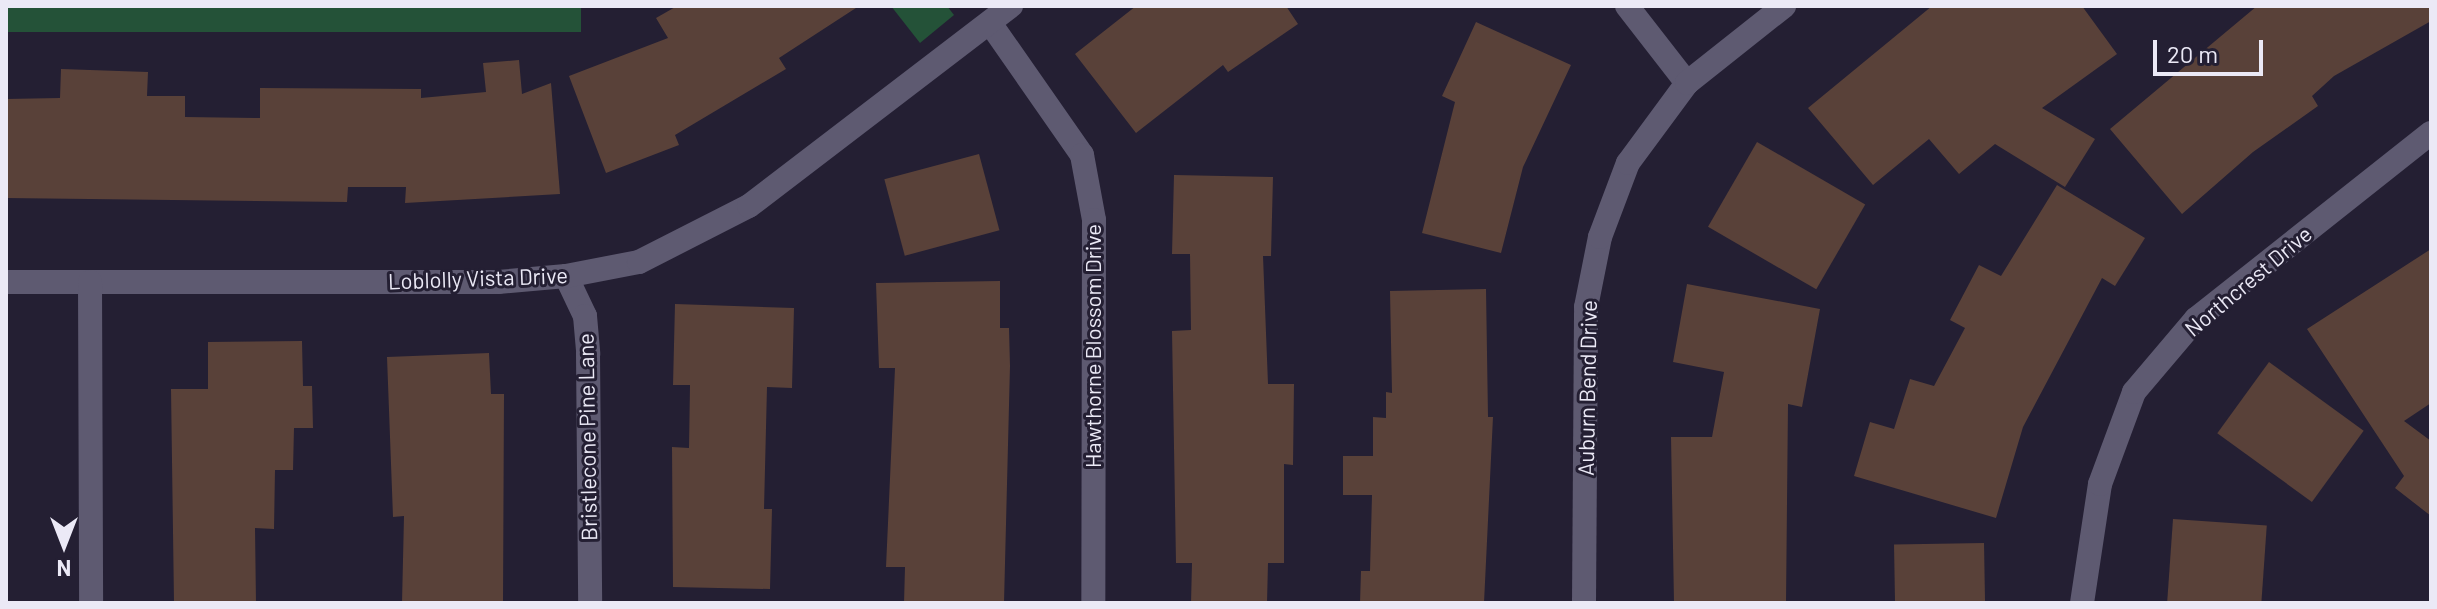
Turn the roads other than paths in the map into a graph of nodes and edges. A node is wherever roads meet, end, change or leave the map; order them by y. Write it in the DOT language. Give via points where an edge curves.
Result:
graph roads {
  1 [pos="1011,6"];
  2 [pos="1627,6"];
  3 [pos="1784,6"];
  4 [pos="990,23"];
  5 [pos="1687,83"];
  6 [pos="2431,133"];
  7 [pos="566,276"];
  8 [pos="6,282"];
  9 [pos="90,282"];
  10 [pos="91,603"];
  11 [pos="590,603"];
  12 [pos="1093,603"];
  13 [pos="1584,603"];
  14 [pos="2082,603"];
  1 -- 4 [label="street, Loblolly Vista Drive"];
  2 -- 5 [label="street"];
  3 -- 5 [label="street, Auburn Bend Drive"];
  4 -- 7 [label="street, Loblolly Vista Drive" via="749,206 639,262"];
  4 -- 12 [label="street, Hawthorne Blossom Drive" via="1082,155 1085,168 1094,220"];
  5 -- 13 [label="street, Auburn Bend Drive" via="1628,163 1600,237 1586,307"];
  6 -- 14 [label="street, Northcrest Drive" via="2196,319 2134,392 2100,484"];
  7 -- 9 [label="street, Loblolly Vista Drive" via="498,282"];
  7 -- 11 [label="street, Bristlecone Pine Lane" via="585,316 588,354"];
  8 -- 9 [label="street, Loblolly Vista Drive"];
  9 -- 10 [label="street"];
}
